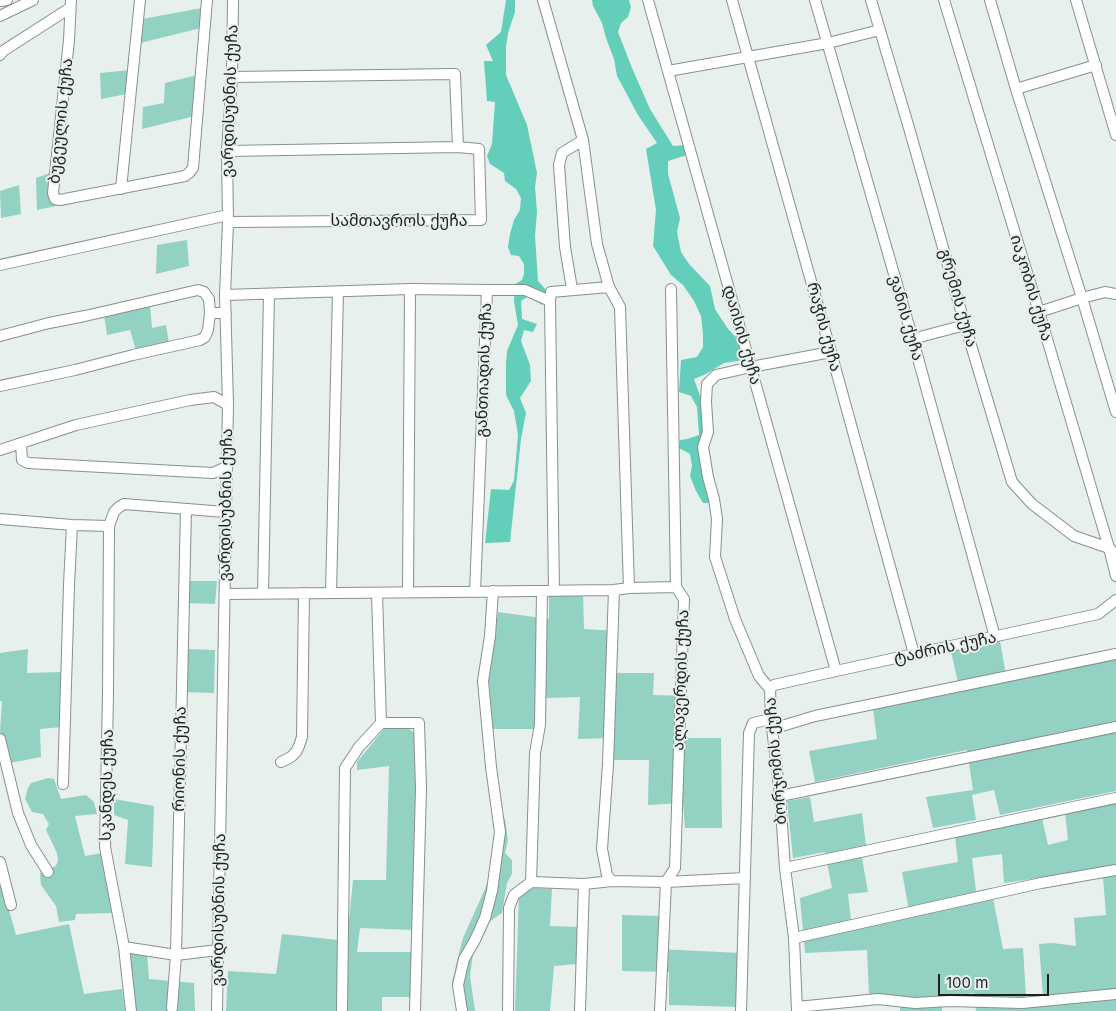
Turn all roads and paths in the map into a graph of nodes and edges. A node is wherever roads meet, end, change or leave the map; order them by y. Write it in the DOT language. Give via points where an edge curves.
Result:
graph roads {
  1 [pos="5,0"];
  2 [pos="33,0"];
  3 [pos="140,0"];
  4 [pos="208,0"];
  5 [pos="233,0"];
  6 [pos="543,0"];
  7 [pos="648,0"];
  8 [pos="732,0"];
  9 [pos="815,0"];
  10 [pos="871,0"];
  11 [pos="944,0"];
  12 [pos="990,0"];
  13 [pos="1076,0"];
  14 [pos="0,1"];
  15 [pos="71,4"];
  16 [pos="0,16"];
  17 [pos="880,30"];
  18 [pos="828,43"];
  19 [pos="0,55"];
  20 [pos="749,57"];
  21 [pos="1096,65"];
  22 [pos="668,71"];
  23 [pos="232,77"];
  24 [pos="1016,89"];
  25 [pos="1116,135"];
  26 [pos="583,140"];
  27 [pos="458,147"];
  28 [pos="227,151"];
  29 [pos="121,189"];
  30 [pos="228,219"];
  31 [pos="0,265"];
  32 [pos="609,287"];
  33 [pos="410,289"];
  34 [pos="572,289"];
  35 [pos="671,289"];
  36 [pos="487,290"];
  37 [pos="338,292"];
  38 [pos="269,294"];
  39 [pos="1116,294"];
  40 [pos="225,295"];
  41 [pos="1082,298"];
  42 [pos="550,301"];
  43 [pos="1039,312"];
  44 [pos="210,313"];
  45 [pos="226,313"];
  46 [pos="965,325"];
  47 [pos="0,336"];
  48 [pos="912,339"];
  49 [pos="831,352"];
  50 [pos="751,367"];
  51 [pos="0,386"];
  52 [pos="228,405"];
  53 [pos="1116,412"];
  54 [pos="21,443"];
  55 [pos="0,450"];
  56 [pos="226,467"];
  57 [pos="186,509"];
  58 [pos="225,512"];
  59 [pos="0,519"];
  60 [pos="72,525"];
  61 [pos="109,526"];
  62 [pos="1112,552"];
  63 [pos="1116,576"];
  64 [pos="676,587"];
  65 [pos="629,588"];
  66 [pos="614,590"];
  67 [pos="494,591"];
  68 [pos="542,591"];
  69 [pos="554,591"];
  70 [pos="408,592"];
  71 [pos="475,592"];
  72 [pos="331,593"];
  73 [pos="377,593"];
  74 [pos="225,594"];
  75 [pos="263,594"];
  76 [pos="304,594"];
  77 [pos="1116,600"];
  78 [pos="994,637"];
  79 [pos="914,654"];
  80 [pos="1116,654"];
  81 [pos="836,671"];
  82 [pos="770,689"];
  83 [pos="381,723"];
  84 [pos="772,724"];
  85 [pos="1116,727"];
  86 [pos="0,740"];
  87 [pos="281,762"];
  88 [pos="64,784"];
  89 [pos="780,796"];
  90 [pos="1116,798"];
  91 [pos="0,862"];
  92 [pos="785,868"];
  93 [pos="1116,870"];
  94 [pos="48,872"];
  95 [pos="745,878"];
  96 [pos="531,882"];
  97 [pos="612,882"];
  98 [pos="666,882"];
  99 [pos="584,884"];
  100 [pos="11,905"];
  101 [pos="794,938"];
  102 [pos="124,947"];
  103 [pos="218,950"];
  104 [pos="176,955"];
  105 [pos="1116,994"];
  106 [pos="172,1008"];
  107 [pos="797,1009"];
  108 [pos="131,1011"];
  109 [pos="217,1011"];
  110 [pos="342,1011"];
  111 [pos="415,1011"];
  112 [pos="462,1011"];
  113 [pos="508,1011"];
  114 [pos="580,1011"];
  115 [pos="660,1011"];
  116 [pos="741,1011"];
  1 -- 14 [label="street"];
  2 -- 16 [label="street"];
  3 -- 29 [label="street"];
  4 -- 29 [label="street, ბუგეულის ქუჩა" via="193,168 185,176"];
  5 -- 23 [label="street, ვარდისუბნის ქუჩა"];
  6 -- 26 [label="street"];
  7 -- 22 [label="street, დაისის ქუჩა"];
  8 -- 20 [label="street, რაჭის ქუჩა"];
  9 -- 18 [label="street, ვანის ქუჩა"];
  10 -- 17 [label="street, გრემის ქუჩა"];
  11 -- 43 [label="street, იაკობის ქუჩა"];
  12 -- 24 [label="street"];
  13 -- 21 [label="street"];
  15 -- 19 [label="street"];
  15 -- 29 [label="street, ბუგეულის ქუჩა" via="53,193 55,199 60,200"];
  17 -- 18 [label="street"];
  17 -- 46 [label="street, გრემის ქუჩა"];
  18 -- 20 [label="street"];
  18 -- 48 [label="street, ვანის ქუჩა"];
  20 -- 22 [label="street"];
  20 -- 49 [label="street, რაჭის ქუჩა"];
  21 -- 24 [label="street"];
  21 -- 25 [label="street"];
  22 -- 50 [label="street, დაისის ქუჩა"];
  23 -- 27 [label="street" via="455,74"];
  23 -- 28 [label="street, ვარდისუბნის ქუჩა"];
  24 -- 41 [label="street"];
  26 -- 32 [label="street" via="597,244"];
  26 -- 34 [label="street" via="562,152 559,165 565,247"];
  27 -- 28 [label="street"];
  27 -- 30 [label="street, სამთავროს ქუჩა" via="478,149 481,220"];
  28 -- 30 [label="street, ვარდისუბნის ქუჩა"];
  30 -- 31 [label="street"];
  30 -- 40 [label="street, ვარდისუბნის ქუჩა"];
  32 -- 34 [label="street"];
  32 -- 65 [label="street" via="620,307"];
  33 -- 36 [label="street, განთიადის ქუჩა"];
  33 -- 37 [label="street, განთიადის ქუჩა"];
  33 -- 70 [label="street"];
  34 -- 42 [label="street" via="550,292"];
  35 -- 64 [label="street, ალავერდის ქუჩა"];
  36 -- 42 [label="street" via="525,290"];
  36 -- 71 [label="street, განთიადის ქუჩა"];
  37 -- 38 [label="street, განთიადის ქუჩა"];
  37 -- 72 [label="street"];
  38 -- 40 [label="street, განთიადის ქუჩა"];
  38 -- 75 [label="street"];
  39 -- 41 [label="street" via="1105,292"];
  40 -- 45 [label="street, ვარდისუბნის ქუჩა"];
  41 -- 43 [label="street"];
  41 -- 53 [label="street"];
  42 -- 69 [label="street"];
  43 -- 62 [label="street, იაკობის ქუჩა"];
  44 -- 45 [label="street"];
  44 -- 47 [label="street" via="209,298 198,290"];
  44 -- 51 [label="street" via="208,330 200,340"];
  45 -- 52 [label="street, ვარდისუბნის ქუჩა"];
  46 -- 48 [label="street"];
  46 -- 62 [label="street, გრემის ქუჩა" via="1012,482 1032,504 1074,536"];
  48 -- 78 [label="street, ვანის ქუჩა"];
  49 -- 50 [label="street, ბორჯომის ქუჩა"];
  49 -- 79 [label="street, რაჭის ქუჩა"];
  50 -- 81 [label="street, დაისის ქუჩა"];
  50 -- 82 [label="street, ბორჯომის ქუჩა" via="716,374 707,384 708,432 703,447 717,519 715,557 738,627 759,676"];
  52 -- 54 [label="street" via="214,397 190,400 76,425"];
  52 -- 56 [label="street, ვარდისუბნის ქუჩა"];
  54 -- 55 [label="street"];
  54 -- 56 [label="street" via="22,460 28,463 213,473"];
  56 -- 58 [label="street, ვარდისუბნის ქუჩა"];
  57 -- 58 [label="street"];
  57 -- 61 [label="street" via="124,504 114,512"];
  57 -- 104 [label="street, რიონის ქუჩა"];
  58 -- 74 [label="street, ვარდისუბნის ქუჩა"];
  59 -- 60 [label="street"];
  60 -- 61 [label="street"];
  60 -- 88 [label="street"];
  61 -- 102 [label="street, სკანდეს ქუჩა" via="105,847"];
  62 -- 63 [label="street, იაკობის ქუჩა"];
  64 -- 65 [label="street"];
  64 -- 98 [label="street, ალავერდის ქუჩა" via="684,599 675,858 674,868"];
  65 -- 66 [label="street"];
  66 -- 69 [label="street"];
  66 -- 97 [label="street" via="602,849"];
  67 -- 68 [label="street"];
  67 -- 71 [label="street"];
  67 -- 112 [label="street" via="483,681 500,832 485,918 464,959 458,985"];
  68 -- 69 [label="street"];
  68 -- 96 [label="street" via="540,726 535,753"];
  70 -- 71 [label="street"];
  70 -- 73 [label="street"];
  72 -- 73 [label="street"];
  72 -- 76 [label="street"];
  73 -- 83 [label="street"];
  74 -- 75 [label="street"];
  74 -- 103 [label="street, ვარდისუბნის ქუჩა"];
  75 -- 76 [label="street"];
  76 -- 87 [label="street" via="302,737 296,752"];
  77 -- 78 [label="street, ტაძრის ქუჩა" via="1098,614"];
  78 -- 79 [label="street, ტაძრის ქუჩა"];
  79 -- 81 [label="street, ტაძრის ქუჩა"];
  80 -- 84 [label="street"];
  81 -- 82 [label="street, ტაძრის ქუჩა"];
  82 -- 84 [label="street, ბორჯომის ქუჩა"];
  83 -- 110 [label="street" via="345,768"];
  83 -- 111 [label="street" via="419,724 421,788"];
  84 -- 89 [label="street, ბორჯომის ქუჩა"];
  84 -- 95 [label="street" via="753,723 749,733"];
  85 -- 89 [label="street"];
  86 -- 94 [label="street" via="18,812 31,845"];
  89 -- 92 [label="street, ბორჯომის ქუჩა"];
  90 -- 92 [label="street"];
  91 -- 100 [label="street"];
  92 -- 101 [label="street, ბორჯომის ქუჩა"];
  93 -- 101 [label="street" via="1041,883"];
  95 -- 98 [label="street"];
  95 -- 116 [label="street"];
  96 -- 99 [label="street"];
  96 -- 113 [label="street" via="514,895 509,908"];
  97 -- 98 [label="street"];
  97 -- 99 [label="street"];
  98 -- 115 [label="street, ალავერდის ქუჩა"];
  99 -- 114 [label="street"];
  101 -- 107 [label="street, ბორჯომის ქუჩა"];
  102 -- 104 [label="street"];
  102 -- 108 [label="street, სკანდეს ქუჩა"];
  103 -- 104 [label="street"];
  103 -- 109 [label="street, ვარდისუბნის ქუჩა"];
  104 -- 106 [label="street, რიონის ქუჩა"];
  105 -- 107 [label="street" via="1022,1003 915,1003 878,999"];
}
